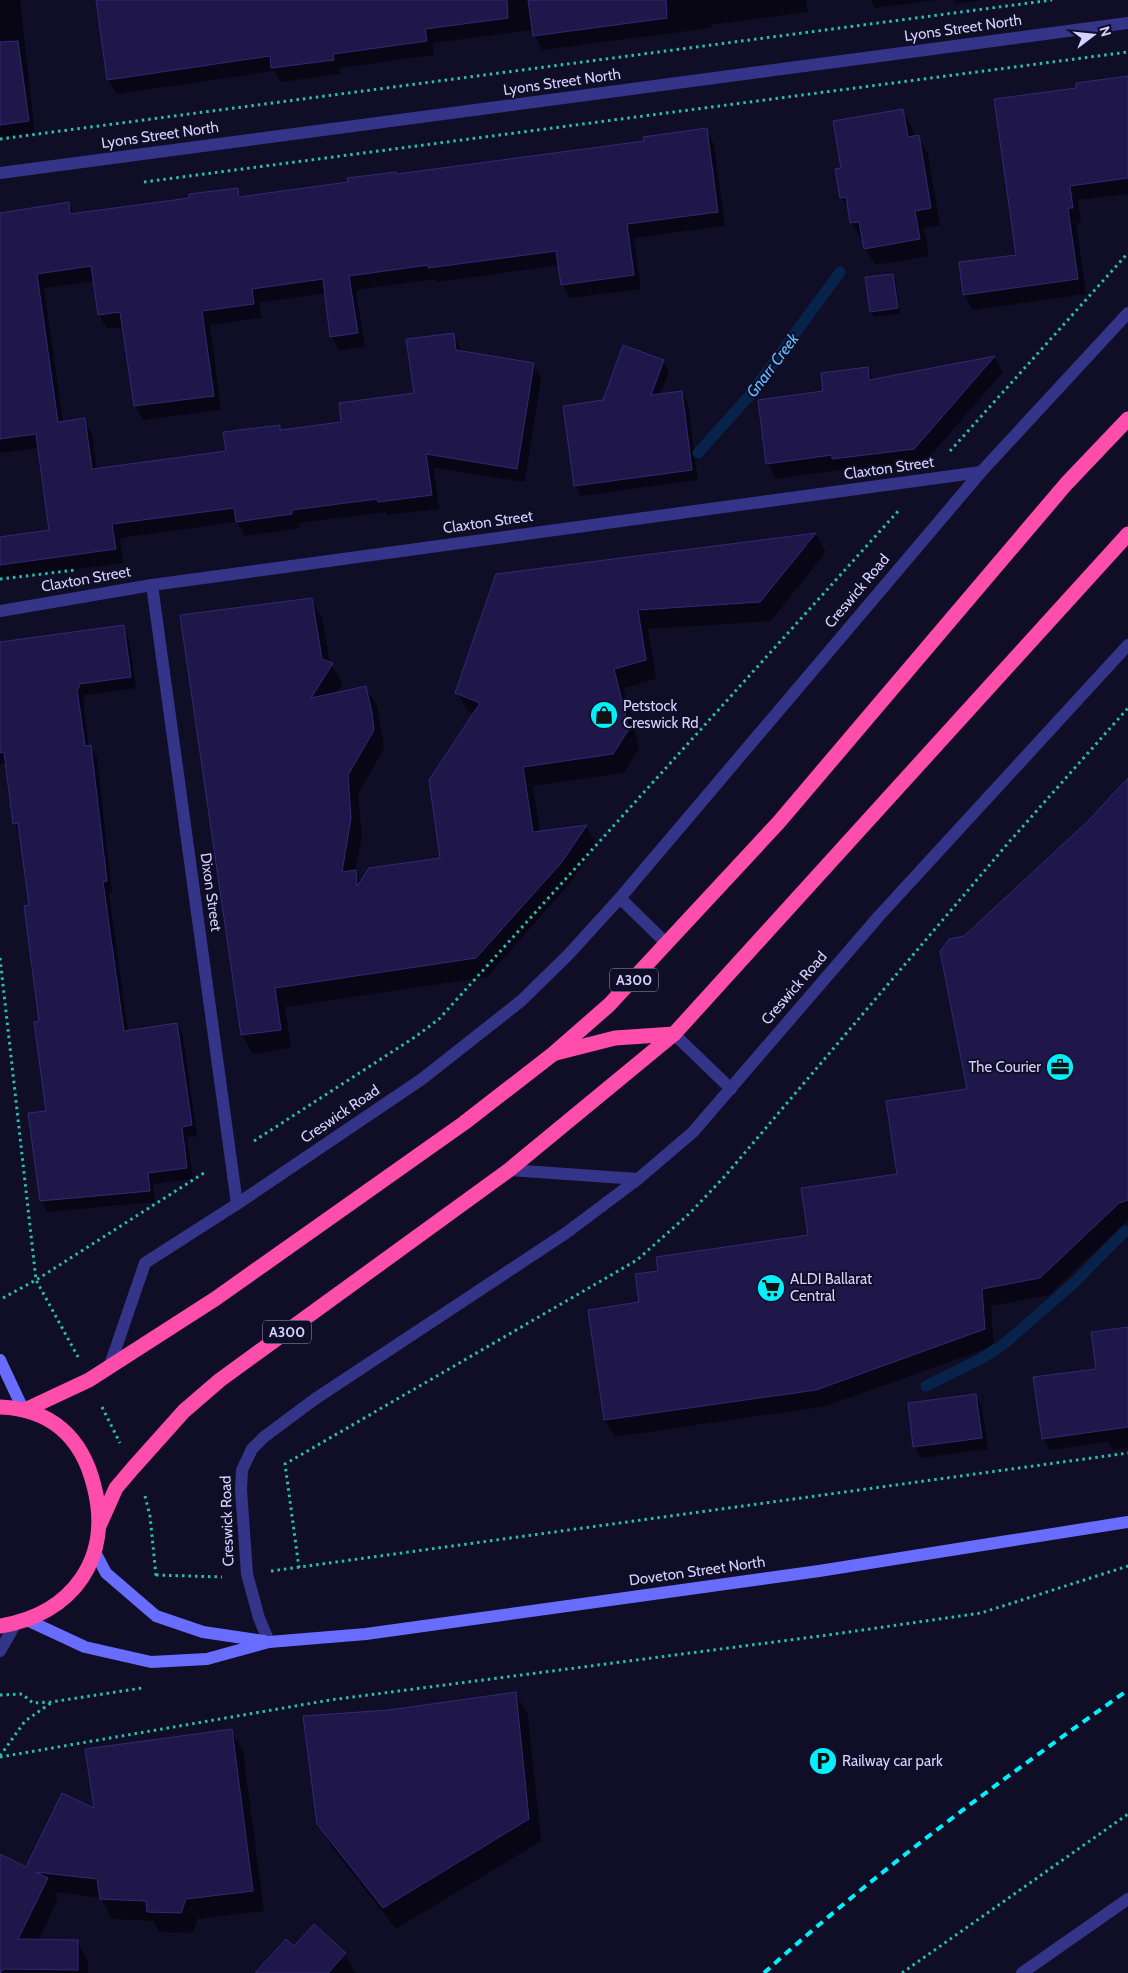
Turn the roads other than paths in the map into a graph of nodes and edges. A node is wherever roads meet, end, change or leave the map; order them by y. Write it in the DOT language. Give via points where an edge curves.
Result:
graph roads {
  1 [pos="1128,22"];
  2 [pos="0,173"];
  3 [pos="1128,313"];
  4 [pos="1128,419"];
  5 [pos="980,472"];
  6 [pos="1128,534"];
  7 [pos="152,585"];
  8 [pos="0,611"];
  9 [pos="1128,645"];
  10 [pos="620,898"];
  11 [pos="667,944"];
  12 [pos="674,1034"];
  13 [pos="553,1054"];
  14 [pos="731,1089"];
  15 [pos="509,1170"];
  16 [pos="638,1179"];
  17 [pos="237,1204"];
  18 [pos="0,1360"];
  19 [pos="108,1368"];
  20 [pos="0,1408"];
  21 [pos="24,1409"];
  22 [pos="1128,1522"];
  23 [pos="100,1526"];
  24 [pos="95,1552"];
  25 [pos="22,1622"];
  26 [pos="0,1626"];
  27 [pos="269,1642"];
  28 [pos="0,1651"];
  29 [pos="1128,1899"];
  30 [pos="1022,1973"];
  1 -- 2 [label="street, Lyons Street North"];
  3 -- 5 [label="street, Creswick Road"];
  4 -- 11 [label="highway, A300" via="1060,492 779,822"];
  5 -- 7 [label="street, Claxton Street"];
  5 -- 10 [label="street, Creswick Road"];
  6 -- 12 [label="highway, A300"];
  7 -- 8 [label="street, Claxton Street"];
  7 -- 17 [label="street, Dixon Street"];
  9 -- 14 [label="street, Creswick Road" via="879,916"];
  10 -- 11 [label="street"];
  10 -- 17 [label="street, Creswick Road" via="521,1001 454,1055"];
  11 -- 13 [label="highway, A300" via="609,1005"];
  12 -- 13 [label="highway" via="615,1038"];
  12 -- 14 [label="street"];
  12 -- 15 [label="highway, A300"];
  13 -- 19 [label="highway, A300" via="464,1123 215,1299"];
  14 -- 16 [label="street, Creswick Road" via="693,1132"];
  15 -- 16 [label="street"];
  15 -- 23 [label="highway, A300" via="220,1380 184,1411 116,1488"];
  16 -- 27 [label="street, Creswick Road" via="566,1233 315,1399 257,1443 244,1462 241,1479 247,1574"];
  17 -- 19 [label="street, Creswick Road" via="145,1263"];
  18 -- 21 [label="main road"];
  19 -- 21 [label="highway, A300"];
  20 -- 21 [label="highway, A300"];
  21 -- 23 [label="highway, A300" via="38,1414 68,1434 80,1449 88,1464 99,1504"];
  22 -- 27 [label="main road, Doveton Street North" via="819,1571 366,1634"];
  23 -- 24 [label="highway, A300"];
  24 -- 25 [label="highway, A300" via="85,1574 70,1594 50,1609"];
  24 -- 27 [label="main road, Doveton Street North" via="106,1574 156,1616 204,1632"];
  25 -- 26 [label="highway, A300"];
  25 -- 27 [label="main road, Doveton Street North" via="85,1647 151,1662 207,1659"];
  25 -- 28 [label="street"];
  29 -- 30 [label="street"];
}
